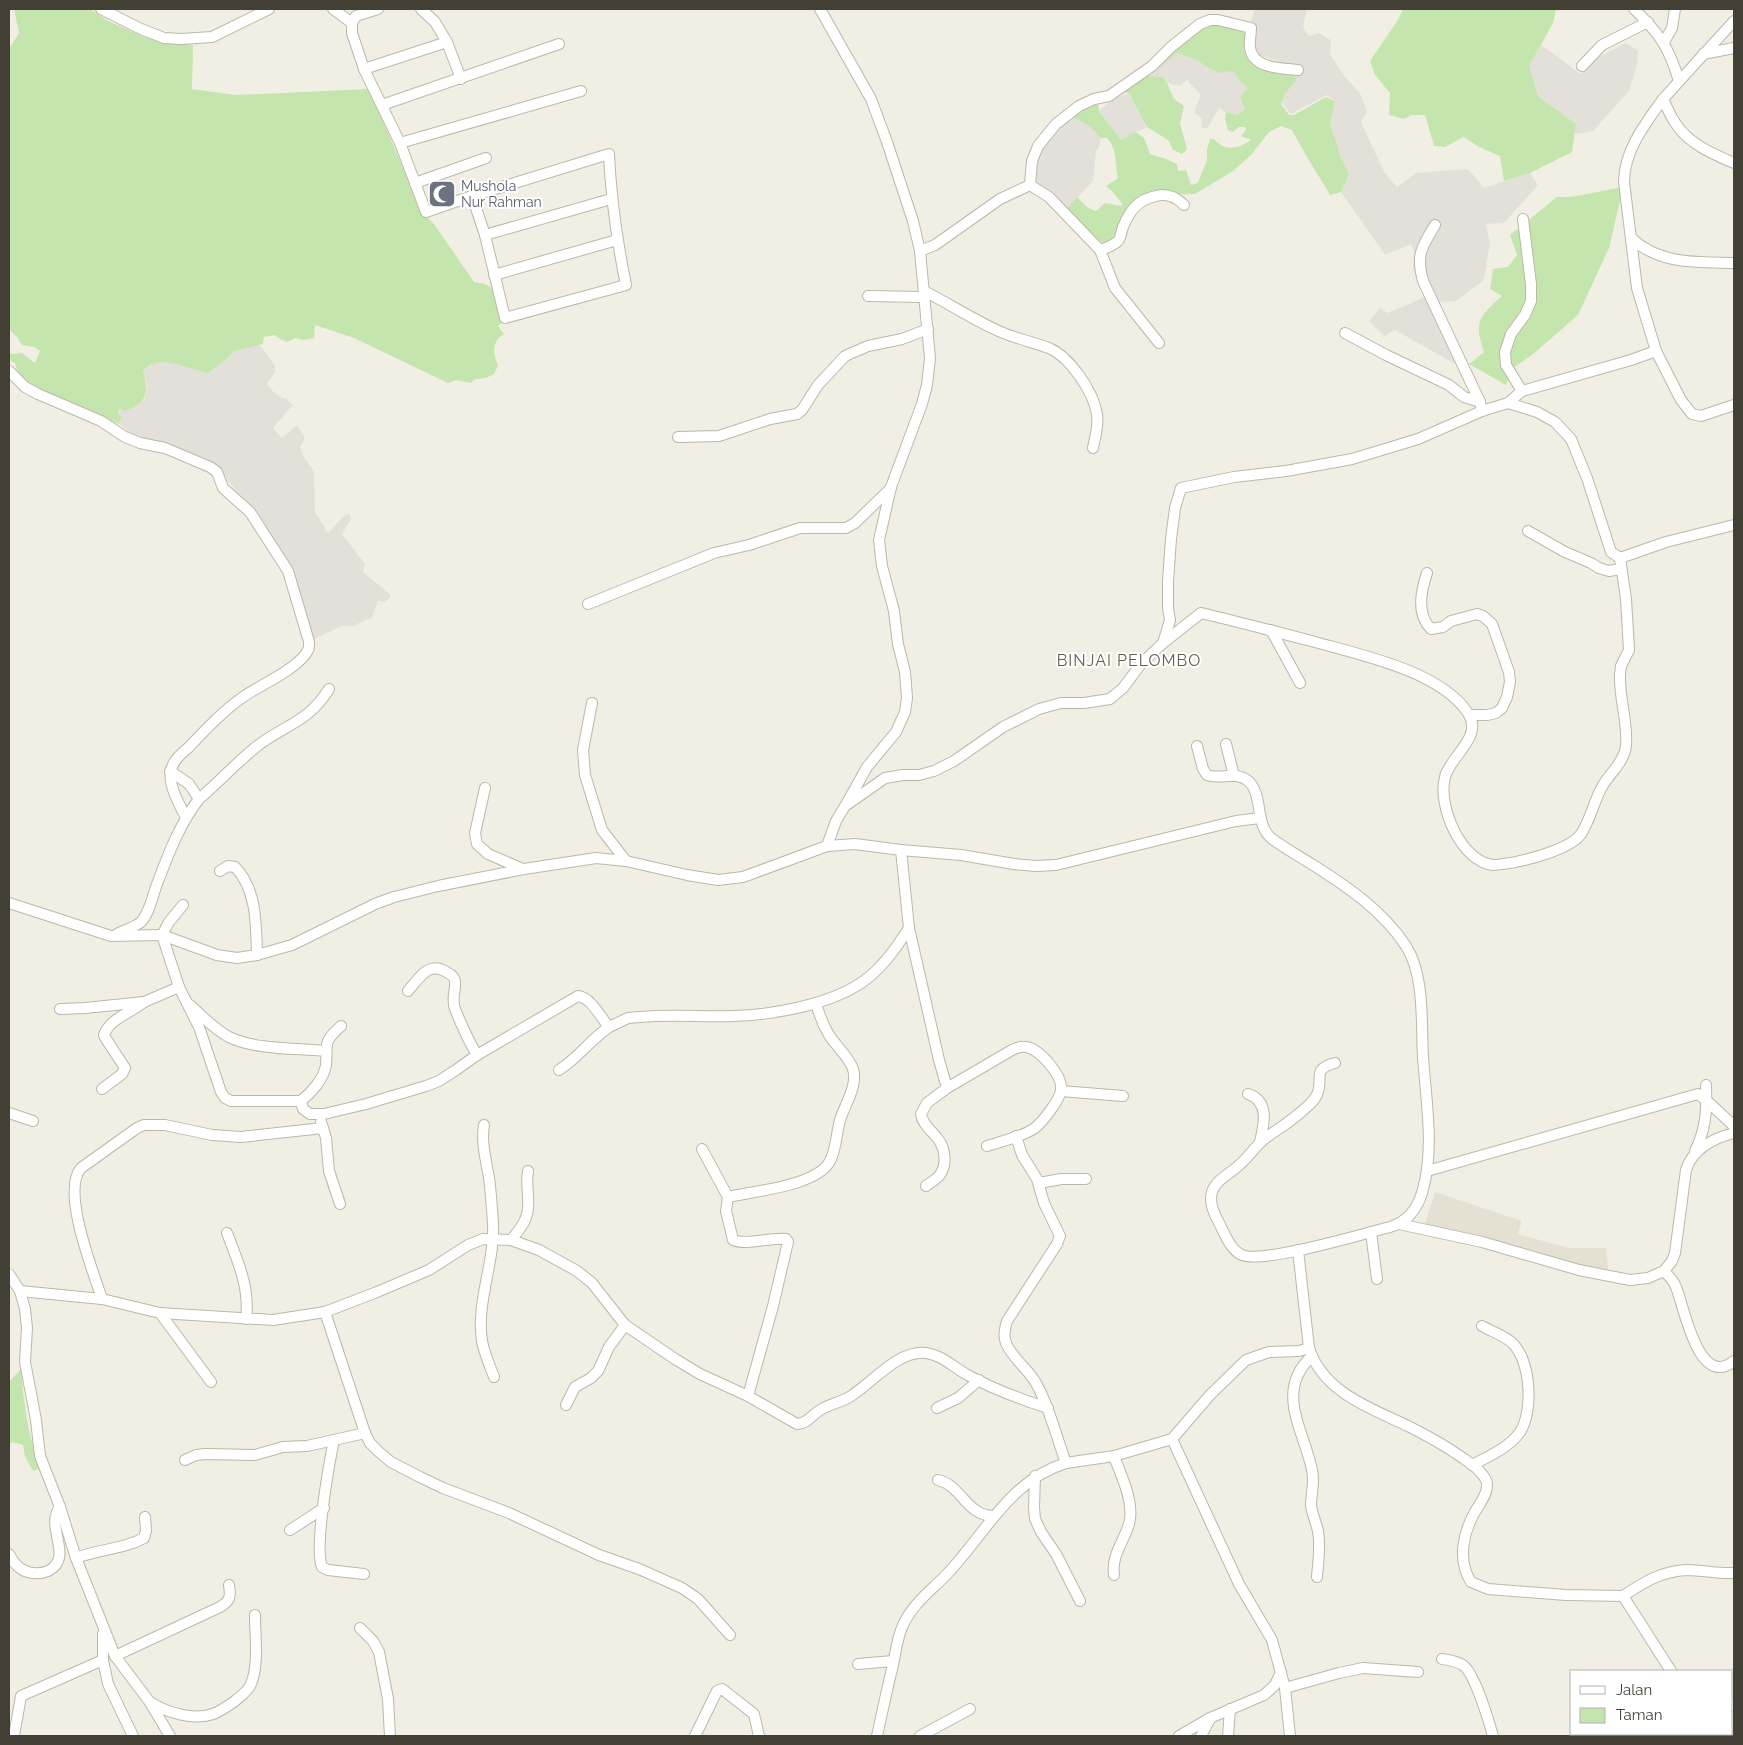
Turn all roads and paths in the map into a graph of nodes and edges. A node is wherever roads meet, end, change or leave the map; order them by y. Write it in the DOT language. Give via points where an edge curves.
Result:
graph roads {
  1 [pos="101,9"];
  2 [pos="268,9"];
  3 [pos="333,9"];
  4 [pos="378,9"];
  5 [pos="421,9"];
  6 [pos="820,9"];
  7 [pos="1634,9"];
  8 [pos="1674,9"];
  9 [pos="1648,22"];
  10 [pos="1734,22"];
  11 [pos="352,23"];
  12 [pos="447,42"];
  13 [pos="1664,42"];
  14 [pos="559,44"];
  15 [pos="1734,48"];
  16 [pos="1704,54"];
  17 [pos="1582,66"];
  18 [pos="364,69"];
  19 [pos="1298,70"];
  20 [pos="461,79"];
  21 [pos="1679,81"];
  22 [pos="581,91"];
  23 [pos="1663,99"];
  24 [pos="382,105"];
  25 [pos="400,143"];
  26 [pos="486,158"];
  27 [pos="1734,163"];
  28 [pos="415,183"];
  29 [pos="1030,185"];
  30 [pos="472,196"];
  31 [pos="612,199"];
  32 [pos="1184,205"];
  33 [pos="1523,219"];
  34 [pos="1435,225"];
  35 [pos="485,235"];
  36 [pos="1631,238"];
  37 [pos="617,240"];
  38 [pos="1100,250"];
  39 [pos="920,251"];
  40 [pos="1734,263"];
  41 [pos="494,275"];
  42 [pos="924,294"];
  43 [pos="868,296"];
  44 [pos="928,329"];
  45 [pos="1345,333"];
  46 [pos="1158,343"];
  47 [pos="1656,351"];
  48 [pos="9,371"];
  49 [pos="1522,391"];
  50 [pos="1508,403"];
  51 [pos="1734,405"];
  52 [pos="1481,407"];
  53 [pos="678,437"];
  54 [pos="1093,448"];
  55 [pos="891,487"];
  56 [pos="1734,525"];
  57 [pos="1528,531"];
  58 [pos="1620,558"];
  59 [pos="1622,569"];
  60 [pos="1427,573"];
  61 [pos="588,604"];
  62 [pos="1271,630"];
  63 [pos="1163,643"];
  64 [pos="1300,683"];
  65 [pos="329,689"];
  66 [pos="592,703"];
  67 [pos="1469,714"];
  68 [pos="1226,744"];
  69 [pos="1197,746"];
  70 [pos="170,771"];
  71 [pos="1234,776"];
  72 [pos="485,788"];
  73 [pos="198,799"];
  74 [pos="846,806"];
  75 [pos="186,818"];
  76 [pos="1260,818"];
  77 [pos="827,846"];
  78 [pos="901,850"];
  79 [pos="626,861"];
  80 [pos="524,869"];
  81 [pos="220,871"];
  82 [pos="9,903"];
  83 [pos="183,905"];
  84 [pos="909,928"];
  85 [pos="162,935"];
  86 [pos="111,936"];
  87 [pos="257,955"];
  88 [pos="179,987"];
  89 [pos="408,991"];
  90 [pos="184,999"];
  91 [pos="144,1002"];
  92 [pos="816,1003"];
  93 [pos="60,1009"];
  94 [pos="341,1026"];
  95 [pos="608,1027"];
  96 [pos="325,1050"];
  97 [pos="477,1054"];
  98 [pos="1335,1063"];
  99 [pos="560,1070"];
  100 [pos="1706,1085"];
  101 [pos="947,1088"];
  102 [pos="102,1089"];
  103 [pos="1061,1091"];
  104 [pos="1248,1094"];
  105 [pos="1123,1096"];
  106 [pos="301,1101"];
  107 [pos="1707,1101"];
  108 [pos="9,1113"];
  109 [pos="318,1114"];
  110 [pos="33,1121"];
  111 [pos="484,1125"];
  112 [pos="1734,1126"];
  113 [pos="323,1128"];
  114 [pos="1734,1132"];
  115 [pos="1016,1136"];
  116 [pos="1260,1142"];
  117 [pos="987,1146"];
  118 [pos="702,1149"];
  119 [pos="1694,1154"];
  120 [pos="528,1171"];
  121 [pos="1427,1171"];
  122 [pos="1086,1179"];
  123 [pos="1039,1183"];
  124 [pos="926,1186"];
  125 [pos="728,1196"];
  126 [pos="340,1204"];
  127 [pos="1399,1224"];
  128 [pos="1371,1232"];
  129 [pos="227,1234"];
  130 [pos="493,1238"];
  131 [pos="511,1240"];
  132 [pos="1298,1250"];
  133 [pos="1664,1272"];
  134 [pos="9,1274"];
  135 [pos="1377,1279"];
  136 [pos="20,1291"];
  137 [pos="102,1299"];
  138 [pos="325,1312"];
  139 [pos="160,1313"];
  140 [pos="246,1319"];
  141 [pos="625,1325"];
  142 [pos="1482,1326"];
  143 [pos="1310,1352"];
  144 [pos="1734,1361"];
  145 [pos="494,1377"];
  146 [pos="979,1380"];
  147 [pos="211,1382"];
  148 [pos="748,1396"];
  149 [pos="566,1405"];
  150 [pos="937,1408"];
  151 [pos="1048,1408"];
  152 [pos="365,1433"];
  153 [pos="334,1440"];
  154 [pos="1172,1440"];
  155 [pos="1114,1456"];
  156 [pos="185,1460"];
  157 [pos="1066,1463"];
  158 [pos="1472,1465"];
  159 [pos="1035,1476"];
  160 [pos="938,1480"];
  161 [pos="60,1506"];
  162 [pos="324,1508"];
  163 [pos="994,1516"];
  164 [pos="145,1517"];
  165 [pos="290,1530"];
  166 [pos="9,1554"];
  167 [pos="76,1558"];
  168 [pos="1734,1573"];
  169 [pos="364,1574"];
  170 [pos="1114,1575"];
  171 [pos="1317,1577"];
  172 [pos="229,1585"];
  173 [pos="1623,1596"];
  174 [pos="1080,1601"];
  175 [pos="255,1615"];
  176 [pos="103,1628"];
  177 [pos="360,1628"];
  178 [pos="730,1635"];
  179 [pos="114,1656"];
  180 [pos="1442,1659"];
  181 [pos="103,1660"];
  182 [pos="893,1661"];
  183 [pos="858,1664"];
  184 [pos="1670,1670"];
  185 [pos="1281,1672"];
  186 [pos="1418,1672"];
  187 [pos="1285,1688"];
  188 [pos="149,1701"];
  189 [pos="970,1709"];
  190 [pos="1230,1709"];
  191 [pos="1210,1718"];
  192 [pos="14,1736"];
  193 [pos="133,1736"];
  194 [pos="170,1736"];
  195 [pos="390,1736"];
  196 [pos="695,1736"];
  197 [pos="759,1736"];
  198 [pos="877,1736"];
  199 [pos="920,1736"];
  200 [pos="1179,1736"];
  201 [pos="1201,1736"];
  202 [pos="1228,1736"];
  203 [pos="1290,1736"];
  204 [pos="1494,1736"];
  1 -- 2 [label="street" via="141,30 164,38 181,39 212,37"];
  3 -- 11 [label="street"];
  4 -- 11 [label="street" via="358,14"];
  5 -- 12 [label="street" via="435,22"];
  6 -- 39 [label="street" via="871,99 905,196"];
  7 -- 9 [label="street"];
  8 -- 13 [label="street" via="1672,28"];
  9 -- 13 [label="street"];
  9 -- 17 [label="street" via="1602,45"];
  10 -- 16 [label="street"];
  11 -- 18 [label="street" via="352,33"];
  12 -- 18 [label="street"];
  12 -- 20 [label="street"];
  13 -- 21 [label="street"];
  14 -- 20 [label="street"];
  15 -- 16 [label="street"];
  16 -- 21 [label="street"];
  18 -- 24 [label="street"];
  19 -- 29 [label="street" via="1268,65 1255,59 1250,49 1251,28 1218,20 1200,24 1152,66 1109,96 1079,106 1056,124 1034,154"];
  20 -- 24 [label="street"];
  21 -- 23 [label="street"];
  22 -- 25 [label="street"];
  23 -- 27 [label="street" via="1682,132 1699,146"];
  23 -- 36 [label="street" via="1634,144 1625,166"];
  24 -- 25 [label="street"];
  25 -- 28 [label="street"];
  26 -- 28 [label="street"];
  28 -- 30 [label="street" via="426,212"];
  29 -- 38 [label="street" via="1049,197"];
  29 -- 39 [label="street" via="1000,199 935,245"];
  30 -- 31 [label="street" via="609,154"];
  30 -- 35 [label="street"];
  31 -- 35 [label="street"];
  31 -- 37 [label="street"];
  32 -- 38 [label="street" via="1167,195 1139,202 1132,209 1119,240"];
  33 -- 49 [label="street" via="1531,301 1511,334 1505,352 1506,365"];
  34 -- 52 [label="street" via="1419,256 1423,281"];
  35 -- 41 [label="street"];
  36 -- 40 [label="street" via="1662,257"];
  36 -- 47 [label="street" via="1637,288"];
  37 -- 41 [label="street"];
  37 -- 41 [label="street" via="626,285 505,318"];
  38 -- 46 [label="street" via="1115,288"];
  39 -- 42 [label="street"];
  42 -- 43 [label="street"];
  42 -- 44 [label="street"];
  42 -- 54 [label="street" via="999,331 1063,356 1095,407 1097,420"];
  44 -- 53 [label="street" via="845,356 818,385 802,410 793,416 770,419 719,436"];
  44 -- 55 [label="street" via="930,358 927,384"];
  45 -- 52 [label="street" via="1449,385"];
  47 -- 49 [label="street"];
  47 -- 51 [label="street" via="1681,400 1692,414 1701,416"];
  48 -- 70 [label="street" via="25,387 101,422 125,438 165,448 217,472 223,488 250,512 288,571 307,635 308,651 279,676 230,706 178,758"];
  49 -- 50 [label="street"];
  50 -- 52 [label="street"];
  50 -- 58 [label="street" via="1537,412 1555,422 1571,440 1611,552"];
  52 -- 63 [label="street" via="1418,439 1352,459 1181,488 1170,539 1170,620"];
  55 -- 61 [label="street" via="846,528 800,528 714,553"];
  55 -- 74 [label="street" via="880,530 880,553 894,611 907,698 896,732 867,767"];
  56 -- 58 [label="street" via="1666,542"];
  57 -- 59 [label="street" via="1599,568 1609,571"];
  58 -- 59 [label="street"];
  59 -- 67 [label="street" via="1629,650 1620,674 1626,747 1622,760 1597,796 1584,829 1574,842 1550,852 1499,865 1483,863 1469,853 1450,820 1443,785 1449,766 1470,737 1472,723"];
  60 -- 67 [label="street" via="1420,598 1427,625 1431,629 1462,617 1483,616 1492,624 1506,661 1510,682 1502,708 1491,714"];
  62 -- 63 [label="street" via="1201,613"];
  62 -- 64 [label="street"];
  62 -- 67 [label="street" via="1410,671 1443,690"];
  63 -- 74 [label="street" via="1110,699 1061,704 1039,710 1003,727 934,771 885,778"];
  65 -- 73 [label="street" via="314,709 256,747"];
  66 -- 79 [label="street" via="584,742 585,774 602,830"];
  68 -- 71 [label="street"];
  69 -- 71 [label="street" via="1207,775"];
  70 -- 73 [label="street" via="189,784"];
  70 -- 75 [label="street" via="175,794"];
  71 -- 76 [label="street" via="1246,779 1252,785"];
  72 -- 80 [label="street" via="476,833 477,844 488,854"];
  73 -- 75 [label="street"];
  74 -- 77 [label="street" via="836,820"];
  75 -- 86 [label="street" via="146,914 140,922"];
  76 -- 78 [label="street" via="1056,865 1036,866"];
  76 -- 121 [label="street" via="1273,839 1350,889 1381,915 1407,948 1416,969 1422,1011"];
  77 -- 78 [label="street" via="855,844"];
  77 -- 79 [label="street" via="743,877 718,880"];
  78 -- 84 [label="street"];
  79 -- 80 [label="street" via="596,858"];
  80 -- 87 [label="street" via="394,897 292,945"];
  81 -- 87 [label="street" via="228,866 235,867 248,886"];
  82 -- 86 [label="street"];
  83 -- 85 [label="street"];
  84 -- 92 [label="street" via="891,955 862,982"];
  84 -- 101 [label="street"];
  85 -- 86 [label="street"];
  85 -- 87 [label="street" via="226,957"];
  85 -- 88 [label="street"];
  88 -- 90 [label="street"];
  88 -- 91 [label="street"];
  89 -- 97 [label="street" via="432,968 450,974 455,982 455,1008"];
  90 -- 96 [label="street" via="220,1031 238,1041"];
  90 -- 106 [label="street" via="199,1028 225,1098 231,1101"];
  91 -- 93 [label="street"];
  91 -- 102 [label="street" via="106,1029 104,1035 125,1068"];
  92 -- 95 [label="street" via="734,1016 640,1016"];
  92 -- 125 [label="street" via="822,1023 854,1072 832,1159 828,1166 806,1180"];
  94 -- 96 [label="street" via="329,1038"];
  95 -- 97 [label="street" via="590,1002 578,996"];
  95 -- 99 [label="street"];
  96 -- 106 [label="street" via="323,1073 316,1086"];
  97 -- 109 [label="street" via="426,1086"];
  98 -- 116 [label="street" via="1321,1071 1318,1092 1302,1112"];
  100 -- 107 [label="street"];
  101 -- 103 [label="street" via="1024,1046 1045,1058 1061,1084"];
  101 -- 124 [label="street" via="927,1103 921,1114 941,1143 944,1156 942,1173"];
  103 -- 105 [label="street"];
  103 -- 115 [label="street" via="1036,1126"];
  104 -- 116 [label="street" via="1258,1100 1264,1112"];
  106 -- 109 [label="street" via="306,1112"];
  107 -- 112 [label="street"];
  107 -- 119 [label="street" via="1704,1130"];
  107 -- 121 [label="street" via="1698,1094"];
  108 -- 110 [label="street"];
  109 -- 113 [label="street"];
  111 -- 130 [label="street" via="482,1136"];
  113 -- 126 [label="street" via="328,1171"];
  113 -- 137 [label="street" via="235,1137 165,1125 144,1125 81,1168 74,1182 74,1204"];
  114 -- 119 [label="street"];
  115 -- 117 [label="street"];
  115 -- 123 [label="street" via="1022,1155"];
  116 -- 132 [label="street" via="1216,1185 1211,1196 1212,1210 1226,1237 1242,1255 1260,1256"];
  118 -- 125 [label="street"];
  119 -- 133 [label="street" via="1686,1170 1675,1253"];
  120 -- 131 [label="street" via="526,1219"];
  121 -- 127 [label="street" via="1419,1202"];
  122 -- 123 [label="street"];
  123 -- 151 [label="street" via="1060,1239 1007,1321 1004,1334 1008,1347 1030,1374"];
  125 -- 148 [label="street" via="726,1211 733,1240 778,1238 788,1242"];
  127 -- 128 [label="street"];
  127 -- 133 [label="street" via="1482,1242 1606,1276 1630,1280"];
  128 -- 132 [label="street"];
  128 -- 135 [label="street"];
  129 -- 140 [label="street" via="244,1278 248,1297"];
  130 -- 131 [label="street"];
  130 -- 138 [label="street" via="468,1245 429,1270"];
  130 -- 145 [label="street" via="481,1317 482,1342"];
  131 -- 141 [label="street" via="539,1250 592,1283"];
  132 -- 143 [label="street"];
  133 -- 144 [label="street" via="1675,1284 1689,1332 1702,1355 1718,1366 1726,1367"];
  134 -- 136 [label="street"];
  136 -- 137 [label="street"];
  136 -- 161 [label="street" via="27,1328 25,1362 40,1456"];
  137 -- 139 [label="street"];
  138 -- 140 [label="street" via="273,1320"];
  138 -- 152 [label="street"];
  139 -- 140 [label="street"];
  139 -- 147 [label="street"];
  141 -- 148 [label="street" via="700,1374"];
  141 -- 149 [label="street" via="609,1347 598,1371 574,1387"];
  142 -- 158 [label="street" via="1510,1341 1517,1349 1526,1373 1529,1394 1526,1420 1520,1433 1495,1453"];
  143 -- 154 [label="street" via="1269,1352 1246,1360"];
  143 -- 158 [label="street" via="1328,1379 1353,1400 1428,1436"];
  143 -- 171 [label="street" via="1293,1386 1292,1396 1312,1470 1311,1504 1319,1544"];
  146 -- 148 [label="street" via="936,1355 909,1355 849,1398 822,1409 801,1424"];
  146 -- 150 [label="street" via="958,1398"];
  146 -- 151 [label="street"];
  151 -- 157 [label="street"];
  152 -- 153 [label="street"];
  152 -- 178 [label="street" via="370,1443 391,1462 442,1488 541,1526 584,1548 682,1588 698,1599"];
  153 -- 156 [label="street" via="283,1447 255,1455 205,1454"];
  153 -- 162 [label="street"];
  154 -- 155 [label="street"];
  154 -- 185 [label="street" via="1239,1584 1272,1640"];
  155 -- 157 [label="street"];
  155 -- 170 [label="street" via="1131,1511 1129,1525 1113,1564"];
  157 -- 159 [label="street"];
  158 -- 173 [label="street" via="1480,1471 1488,1486 1465,1538 1464,1566 1471,1582 1498,1590"];
  159 -- 163 [label="street"];
  159 -- 174 [label="street" via="1035,1519"];
  160 -- 163 [label="street" via="950,1486 979,1514"];
  161 -- 166 [label="street" via="55,1518 60,1557 54,1567 35,1574 26,1572 14,1564"];
  161 -- 167 [label="street"];
  162 -- 165 [label="street"];
  162 -- 169 [label="street" via="319,1548 321,1565 328,1570"];
  163 -- 182 [label="street" via="906,1618"];
  164 -- 167 [label="street" via="144,1538 124,1547"];
  167 -- 176 [label="street"];
  168 -- 173 [label="street" via="1687,1570 1664,1573"];
  172 -- 179 [label="street" via="228,1603"];
  173 -- 184 [label="street"];
  175 -- 188 [label="street" via="253,1677 242,1695 223,1710 195,1716 171,1711"];
  176 -- 179 [label="street"];
  176 -- 181 [label="street"];
  177 -- 195 [label="street" via="379,1652 388,1698"];
  179 -- 188 [label="street"];
  180 -- 204 [label="street" via="1457,1662 1467,1669"];
  181 -- 192 [label="street" via="16,1697"];
  181 -- 193 [label="street" via="108,1684"];
  182 -- 183 [label="street"];
  182 -- 198 [label="street"];
  185 -- 187 [label="street"];
  185 -- 190 [label="street" via="1264,1695"];
  186 -- 187 [label="street" via="1363,1668"];
  187 -- 203 [label="street"];
  188 -- 194 [label="street"];
  189 -- 199 [label="street"];
  190 -- 191 [label="street"];
  190 -- 202 [label="street"];
  191 -- 200 [label="street"];
  191 -- 201 [label="street"];
  196 -- 197 [label="street" via="717,1691 722,1689 754,1714"];
}
